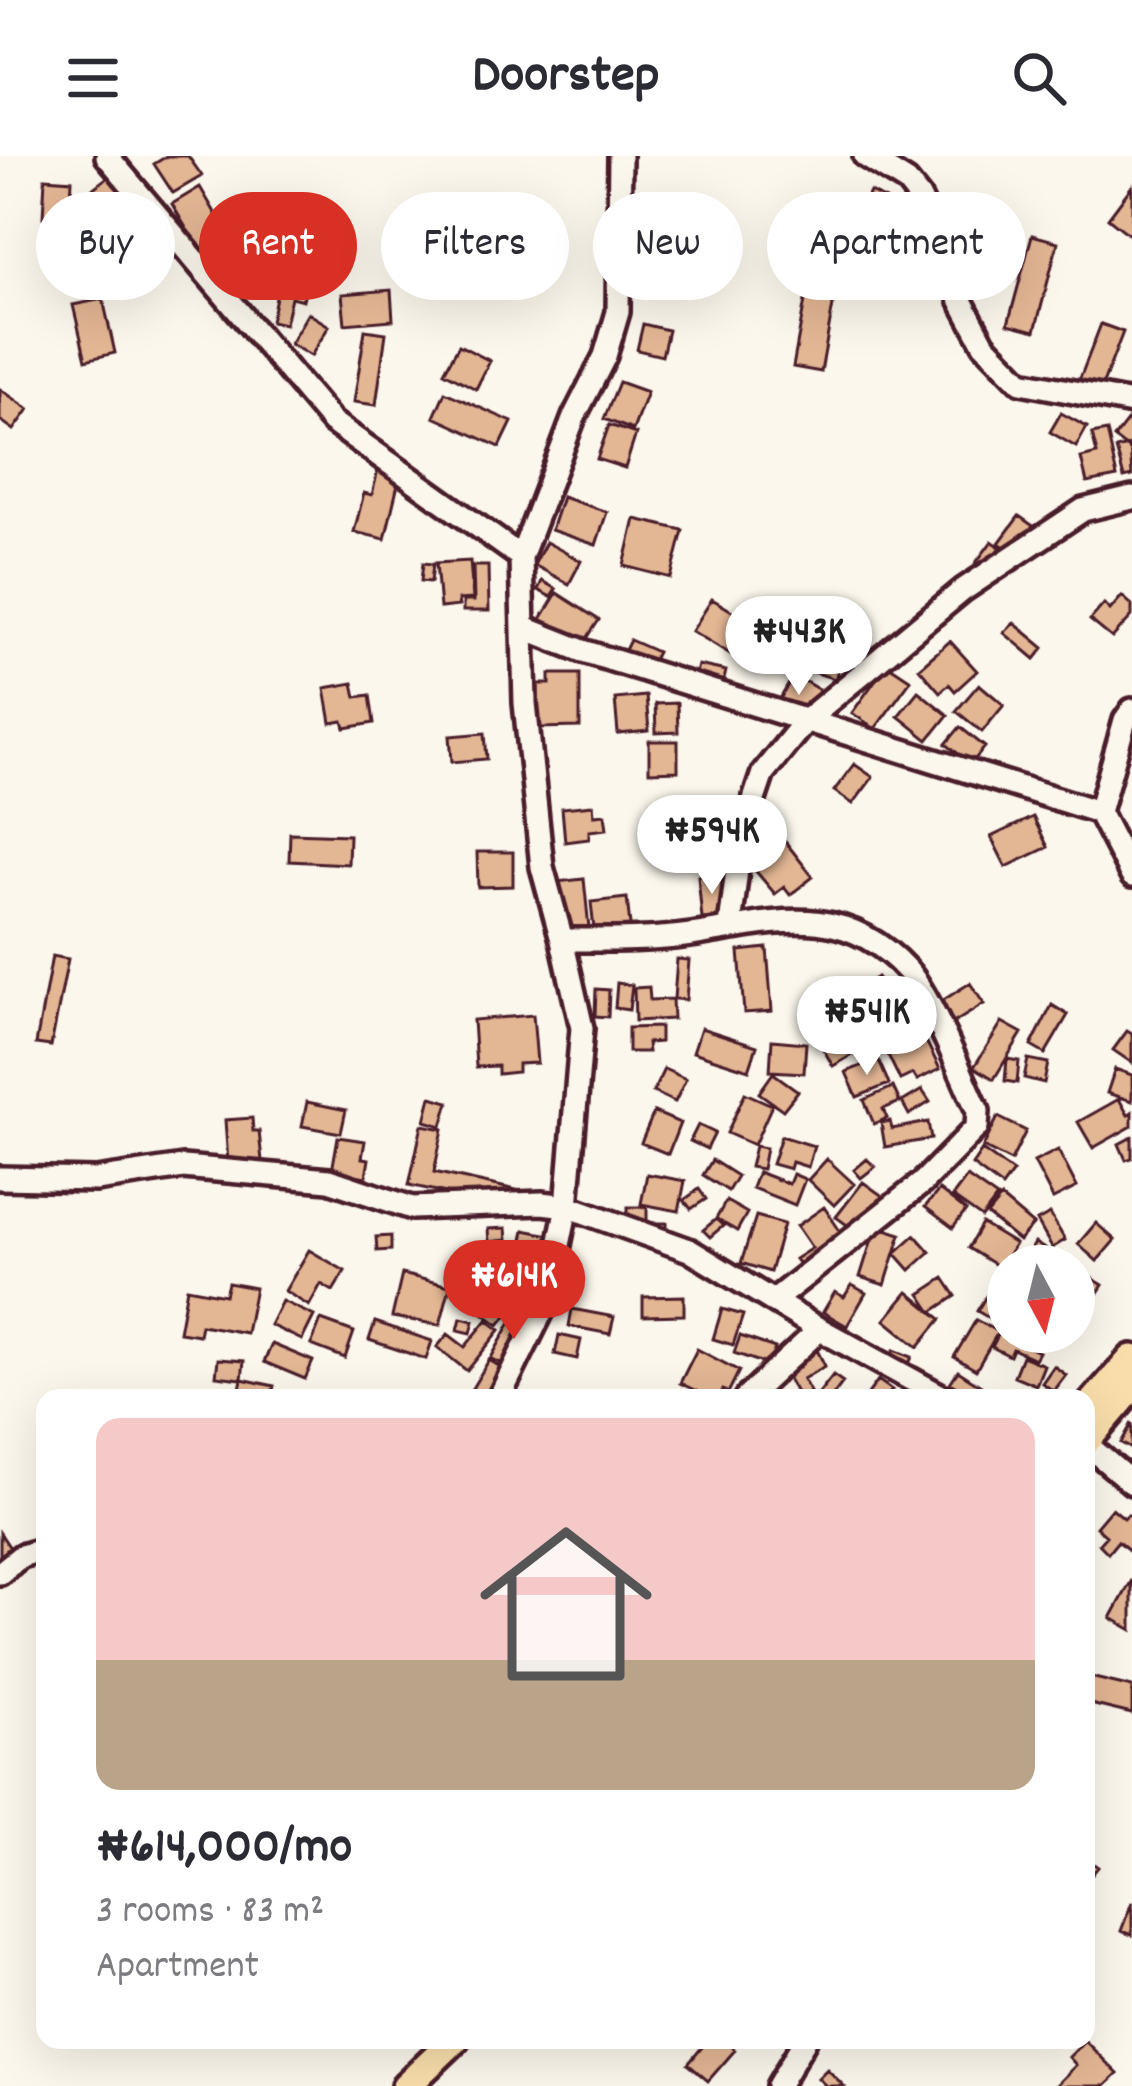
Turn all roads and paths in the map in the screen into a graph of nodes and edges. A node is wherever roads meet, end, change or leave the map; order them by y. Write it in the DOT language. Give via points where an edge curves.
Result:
graph roads {
  1 [pos="107,156"];
  2 [pos="620,156"];
  3 [pos="865,156"];
  4 [pos="1132,403"];
  5 [pos="1132,498"];
  6 [pos="521,557"];
  7 [pos="525,628"];
  8 [pos="1132,710"];
  9 [pos="806,719"];
  10 [pos="1099,812"];
  11 [pos="1132,876"];
  12 [pos="730,926"];
  13 [pos="562,940"];
  14 [pos="0,1178"];
  15 [pos="566,1206"];
  16 [pos="773,1301"];
  17 [pos="820,1329"];
  18 [pos="1132,1359"];
  19 [pos="1132,1387"];
  20 [pos="503,1389"];
  21 [pos="756,1389"];
  22 [pos="929,1389"];
  23 [pos="1095,1401"];
  24 [pos="1095,1431"];
  25 [pos="1095,1450"];
  26 [pos="1132,1483"];
  27 [pos="36,1552"];
  28 [pos="0,1573"];
  29 [pos="445,2049"];
  30 [pos="802,2049"];
  31 [pos="788,2081"];
  32 [pos="406,2086"];
  1 -- 6 [label="street" via="332,422"];
  2 -- 6 [label="street" via="618,312"];
  3 -- 4 [label="street" via="919,197 984,344 1021,382"];
  5 -- 9 [label="street" via="1083,510 963,590"];
  6 -- 7 [label="street"];
  7 -- 9 [label="street"];
  7 -- 13 [label="street" via="542,867"];
  8 -- 10 [label="street"];
  9 -- 10 [label="street"];
  9 -- 12 [label="street" via="763,773 741,838"];
  10 -- 11 [label="street"];
  12 -- 13 [label="street"];
  12 -- 16 [label="street" via="809,918 886,951 910,974 978,1111 977,1127 922,1183"];
  13 -- 15 [label="street" via="582,1028"];
  14 -- 15 [label="street" via="96,1180 183,1167 329,1180 412,1208"];
  15 -- 16 [label="street" via="689,1250"];
  15 -- 20 [label="street" via="548,1299"];
  16 -- 17 [label="street"];
  17 -- 21 [label="street"];
  17 -- 22 [label="street"];
  18 -- 23 [label="main road"];
  19 -- 24 [label="main road"];
  25 -- 26 [label="street"];
  27 -- 28 [label="street"];
  29 -- 32 [label="main road"];
  30 -- 31 [label="street"];
}
